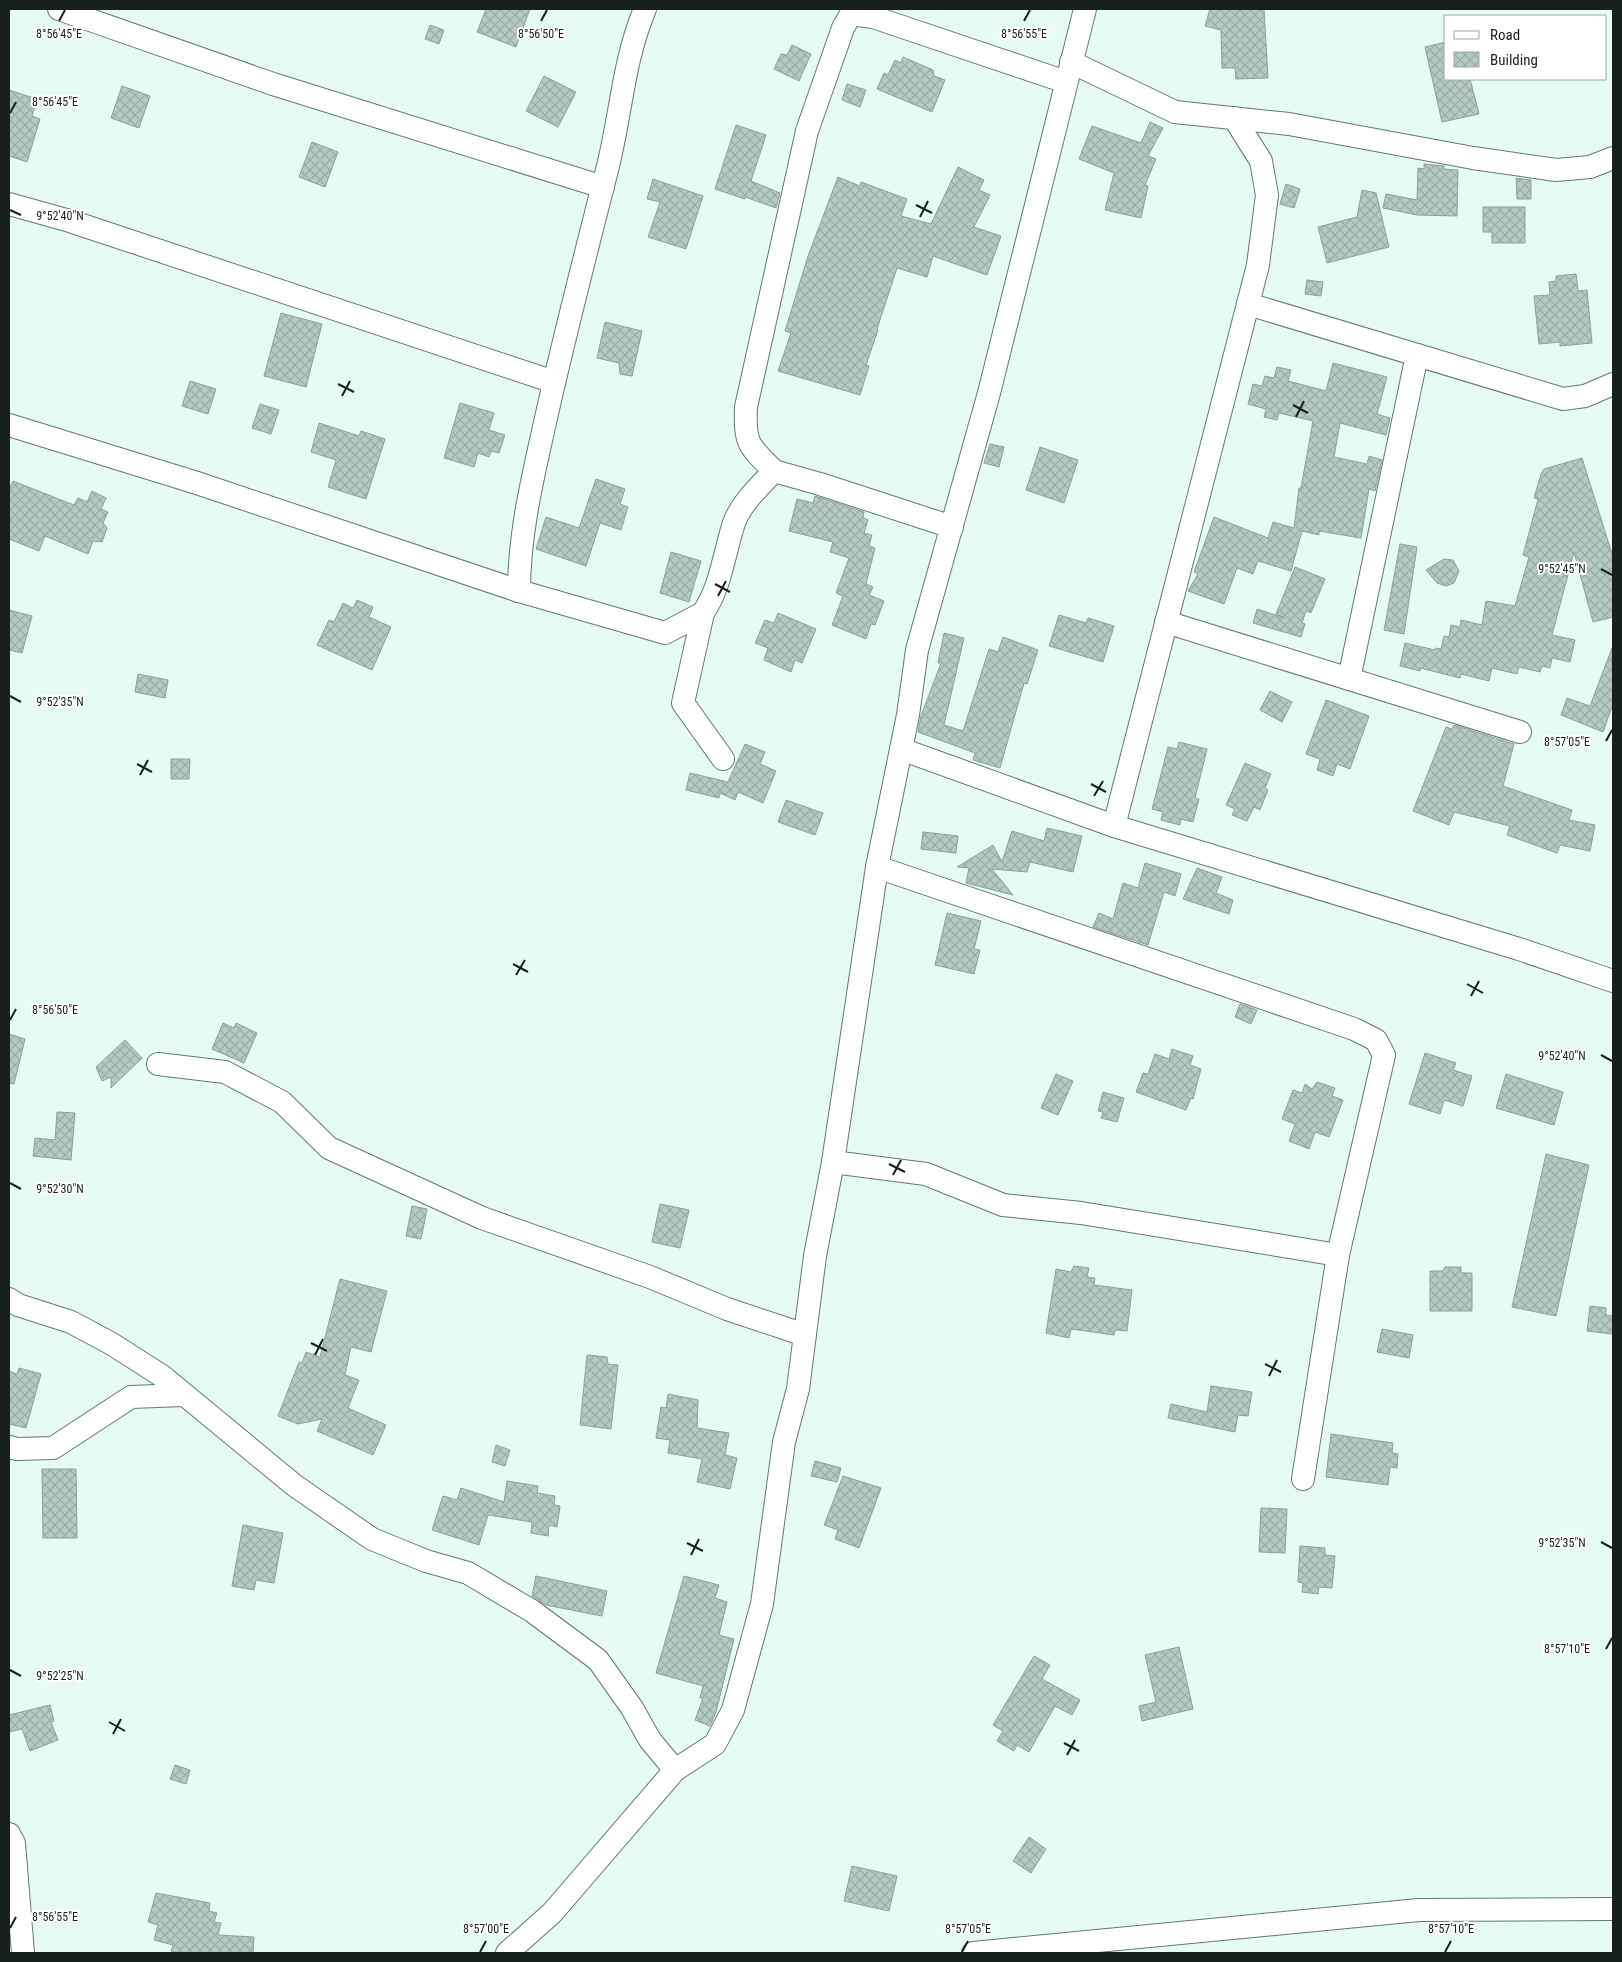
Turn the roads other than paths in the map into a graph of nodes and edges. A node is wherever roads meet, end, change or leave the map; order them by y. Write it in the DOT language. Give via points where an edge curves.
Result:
graph roads {
  1 [pos="59,9"];
  2 [pos="645,9"];
  3 [pos="1085,9"];
  4 [pos="841,11"];
  5 [pos="1068,72"];
  6 [pos="1234,118"];
  7 [pos="1613,158"];
  8 [pos="602,187"];
  9 [pos="9,204"];
  10 [pos="1248,304"];
  11 [pos="1418,355"];
  12 [pos="554,382"];
  13 [pos="1613,384"];
  14 [pos="9,425"];
  15 [pos="774,472"];
  16 [pos="952,527"];
  17 [pos="519,591"];
  18 [pos="703,613"];
  19 [pos="1166,622"];
  20 [pos="1349,679"];
  21 [pos="1520,732"];
  22 [pos="901,749"];
  23 [pos="723,759"];
  24 [pos="1114,826"];
  25 [pos="877,867"];
  26 [pos="1613,981"];
  27 [pos="158,1064"];
  28 [pos="834,1162"];
  29 [pos="1338,1255"];
  30 [pos="9,1299"];
  31 [pos="805,1335"];
  32 [pos="184,1395"];
  33 [pos="9,1447"];
  34 [pos="1303,1479"];
  35 [pos="674,1770"];
  36 [pos="9,1834"];
  37 [pos="1613,1909"];
  38 [pos="23,1953"];
  39 [pos="507,1953"];
  40 [pos="973,1953"];
  1 -- 8 [label="street" via="273,84"];
  2 -- 8 [label="street" via="626,67 616,132"];
  3 -- 5 [label="street"];
  4 -- 5 [label="street" via="873,17"];
  4 -- 15 [label="street" via="843,28 807,130 746,408 745,433 751,448"];
  5 -- 6 [label="street" via="1175,112"];
  5 -- 16 [label="street"];
  6 -- 7 [label="street" via="1289,124 1556,170 1590,167"];
  6 -- 10 [label="street" via="1261,161 1267,195 1258,265"];
  8 -- 12 [label="street"];
  9 -- 12 [label="street" via="70,221"];
  10 -- 11 [label="street"];
  10 -- 19 [label="street"];
  11 -- 13 [label="street" via="1564,400 1585,396"];
  11 -- 20 [label="street"];
  12 -- 17 [label="street" via="527,506 519,560"];
  14 -- 17 [label="street" via="197,483"];
  15 -- 16 [label="street"];
  15 -- 18 [label="street" via="754,493 735,521 713,599"];
  16 -- 22 [label="street" via="917,650"];
  17 -- 18 [label="street" via="664,633"];
  18 -- 23 [label="street" via="683,703"];
  19 -- 20 [label="street"];
  19 -- 24 [label="street"];
  20 -- 21 [label="street"];
  22 -- 24 [label="street"];
  22 -- 25 [label="street"];
  24 -- 26 [label="street" via="1519,949"];
  25 -- 28 [label="street"];
  25 -- 29 [label="street" via="1354,1029 1376,1040 1384,1056"];
  27 -- 31 [label="street" via="225,1072 282,1102 329,1148 482,1218"];
  28 -- 29 [label="street" via="926,1174 1003,1205 1081,1213"];
  28 -- 31 [label="street" via="815,1256"];
  29 -- 34 [label="street"];
  30 -- 32 [label="street" via="71,1322 112,1344 162,1376"];
  31 -- 35 [label="street" via="798,1389 784,1442 762,1604 733,1710 715,1744"];
  32 -- 33 [label="street" via="132,1397 53,1448"];
  32 -- 35 [label="street" via="294,1485 372,1539 426,1561 468,1573 532,1611 598,1660 650,1740"];
  35 -- 39 [label="street" via="552,1913"];
  36 -- 38 [label="street" via="14,1843"];
  37 -- 40 [label="street" via="1419,1910"];
}
